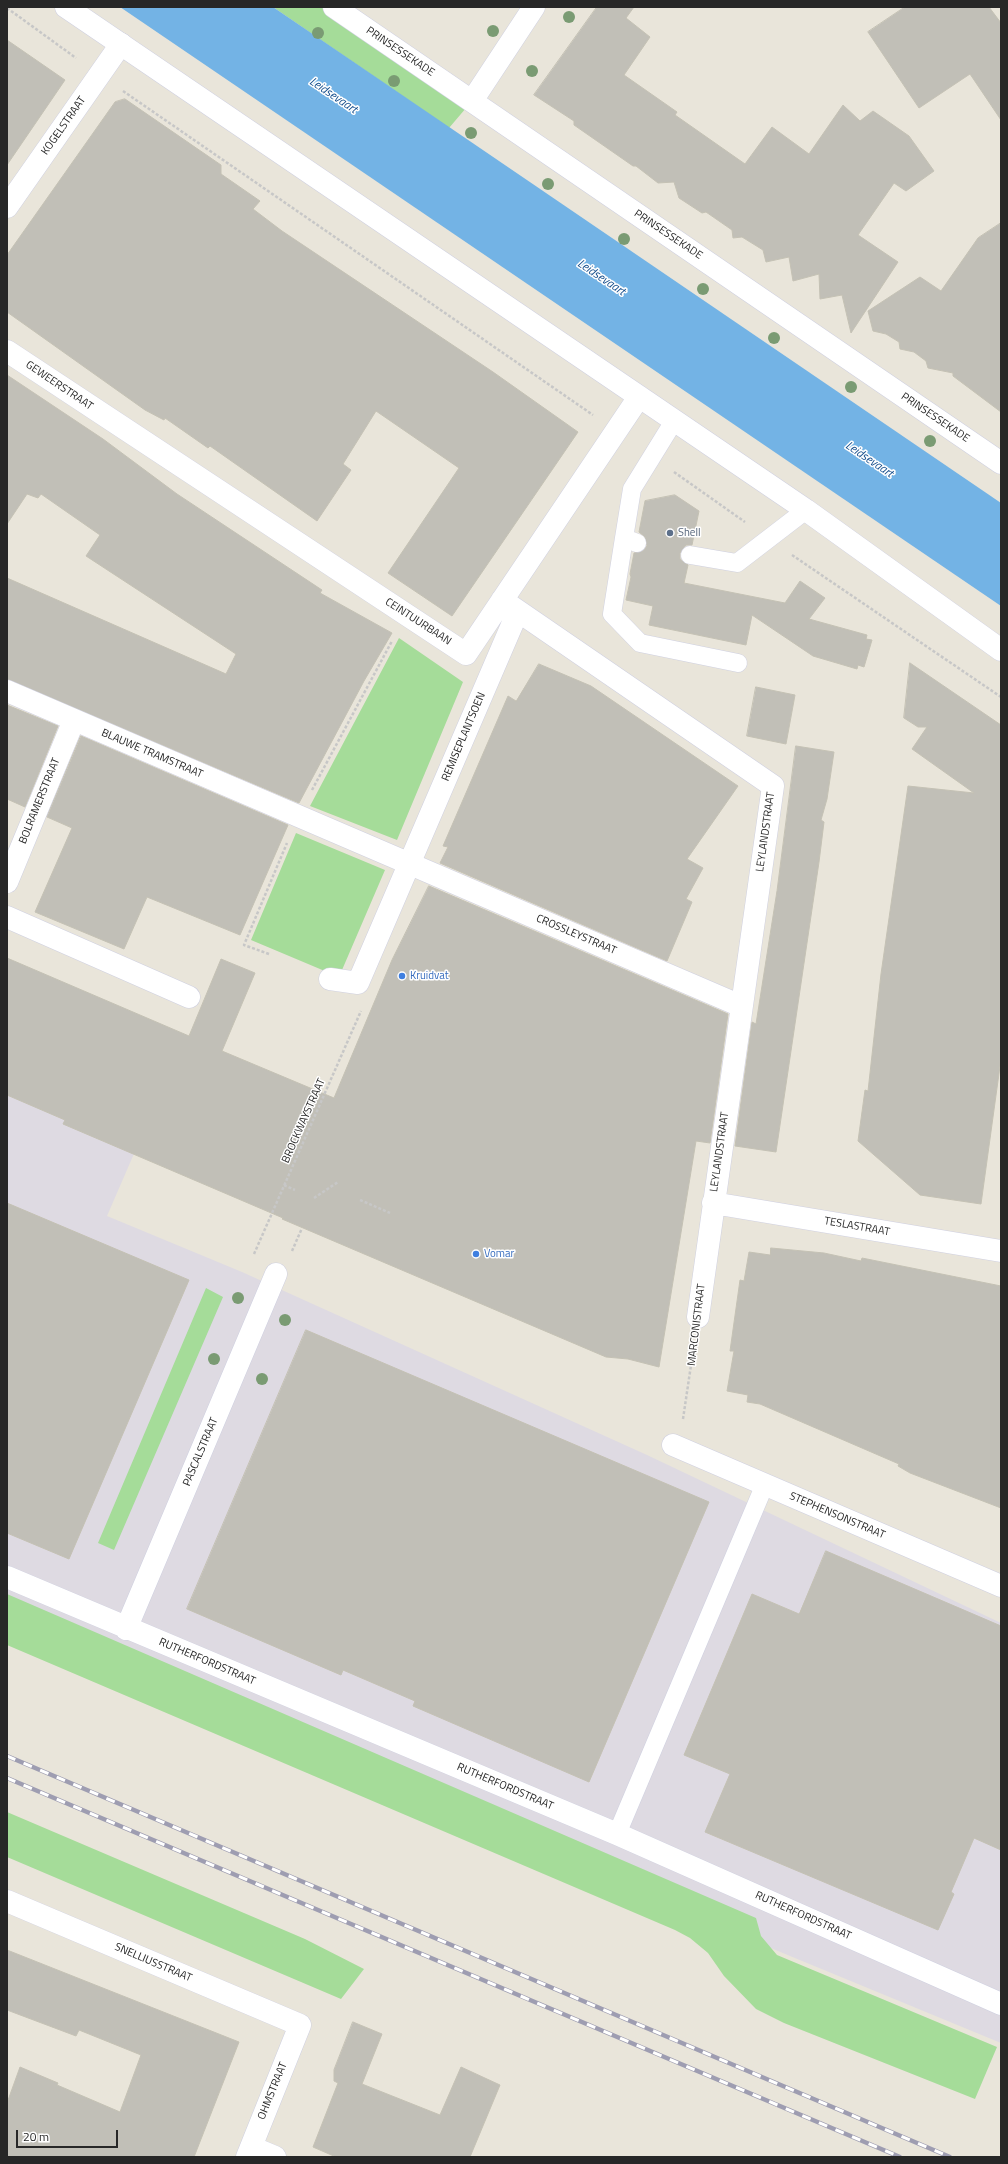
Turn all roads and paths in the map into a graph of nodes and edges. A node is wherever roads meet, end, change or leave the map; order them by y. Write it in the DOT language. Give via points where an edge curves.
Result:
graph roads {
  1 [pos="66,7"];
  2 [pos="334,7"];
  3 [pos="534,7"];
  4 [pos="7,8"];
  5 [pos="121,44"];
  6 [pos="100,75"];
  7 [pos="472,101"];
  8 [pos="7,207"];
  9 [pos="7,351"];
  10 [pos="639,397"];
  11 [pos="111,421"];
  12 [pos="674,421"];
  13 [pos="616,431"];
  14 [pos="653,457"];
  15 [pos="1001,463"];
  16 [pos="806,510"];
  17 [pos="768,539"];
  18 [pos="690,555"];
  19 [pos="510,605"];
  20 [pos="406,615"];
  21 [pos="1001,650"];
  22 [pos="738,663"];
  23 [pos="7,692"];
  24 [pos="1001,697"];
  25 [pos="74,720"];
  26 [pos="298,816"];
  27 [pos="410,864"];
  28 [pos="7,882"];
  29 [pos="7,917"];
  30 [pos="269,954"];
  31 [pos="330,979"];
  32 [pos="358,983"];
  33 [pos="188,997"];
  34 [pos="741,1006"];
  35 [pos="338,1182"];
  36 [pos="284,1185"];
  37 [pos="295,1190"];
  38 [pos="314,1198"];
  39 [pos="360,1200"];
  40 [pos="713,1203"];
  41 [pos="390,1213"];
  42 [pos="1001,1252"];
  43 [pos="253,1256"];
  44 [pos="276,1274"];
  45 [pos="698,1317"];
  46 [pos="673,1445"];
  47 [pos="765,1484"];
  48 [pos="7,1577"];
  49 [pos="1001,1586"];
  50 [pos="126,1629"];
  51 [pos="617,1834"];
  52 [pos="7,1902"];
  53 [pos="1001,2004"];
  54 [pos="300,2025"];
  55 [pos="249,2152"];
  56 [pos="275,2157"];
  1 -- 5 [label="street"];
  2 -- 7 [label="street, PRINSESSEKADE"];
  3 -- 7 [label="street"];
  4 -- 6 [label="path"];
  5 -- 6 [label="street, KOGELSTRAAT"];
  5 -- 10 [label="street"];
  6 -- 8 [label="street, KOGELSTRAAT"];
  6 -- 13 [label="path"];
  7 -- 15 [label="street, PRINSESSEKADE"];
  9 -- 11 [label="street, GEWEERSTRAAT"];
  10 -- 12 [label="street"];
  10 -- 13 [label="street, CEINTUURBAAN"];
  11 -- 20 [label="street, CEINTUURBAAN"];
  12 -- 14 [label="lane"];
  12 -- 16 [label="street"];
  13 -- 19 [label="street, CEINTUURBAAN"];
  14 -- 17 [label="path"];
  14 -- 22 [label="lane" via="632,489 630,540 612,614 640,643"];
  16 -- 17 [label="lane"];
  16 -- 21 [label="street"];
  17 -- 18 [label="lane" via="737,563"];
  17 -- 24 [label="path"];
  19 -- 20 [label="street, CEINTUURBAAN" via="466,654"];
  19 -- 27 [label="street, REMISEPLANTSOEN"];
  19 -- 34 [label="street, LEYLANDSTRAAT" via="773,786"];
  20 -- 26 [label="path"];
  23 -- 25 [label="street, BLAUWE TRAMSTRAAT"];
  25 -- 26 [label="street, BLAUWE TRAMSTRAAT"];
  25 -- 28 [label="street, BOLRAMERSTRAAT"];
  26 -- 27 [label="street"];
  26 -- 30 [label="path" via="244,945"];
  27 -- 32 [label="street, REMISEPLANTSOEN"];
  27 -- 34 [label="street, CROSSLEYSTRAAT"];
  29 -- 33 [label="street"];
  31 -- 32 [label="street"];
  32 -- 36 [label="path, BROCKWAYSTRAAT" via="362,1008"];
  34 -- 40 [label="street, LEYLANDSTRAAT"];
  35 -- 38 [label="path"];
  36 -- 37 [label="path"];
  36 -- 43 [label="path, BROCKWAYSTRAAT"];
  39 -- 41 [label="path"];
  40 -- 42 [label="street, TESLASTRAAT"];
  40 -- 45 [label="street, MARCONISTRAAT"];
  44 -- 50 [label="street, PASCALSTRAAT"];
  45 -- 46 [label="path, MARCONISTRAAT" via="685,1415"];
  46 -- 47 [label="street, STEPHENSONSTRAAT"];
  47 -- 49 [label="street, STEPHENSONSTRAAT"];
  47 -- 51 [label="lane"];
  48 -- 50 [label="street, RUTHERFORDSTRAAT"];
  50 -- 51 [label="street, RUTHERFORDSTRAAT"];
  51 -- 53 [label="street, RUTHERFORDSTRAAT"];
  52 -- 54 [label="street, SNELLIUSSTRAAT"];
  54 -- 55 [label="street, OHMSTRAAT"];
  55 -- 56 [label="street"];
}
